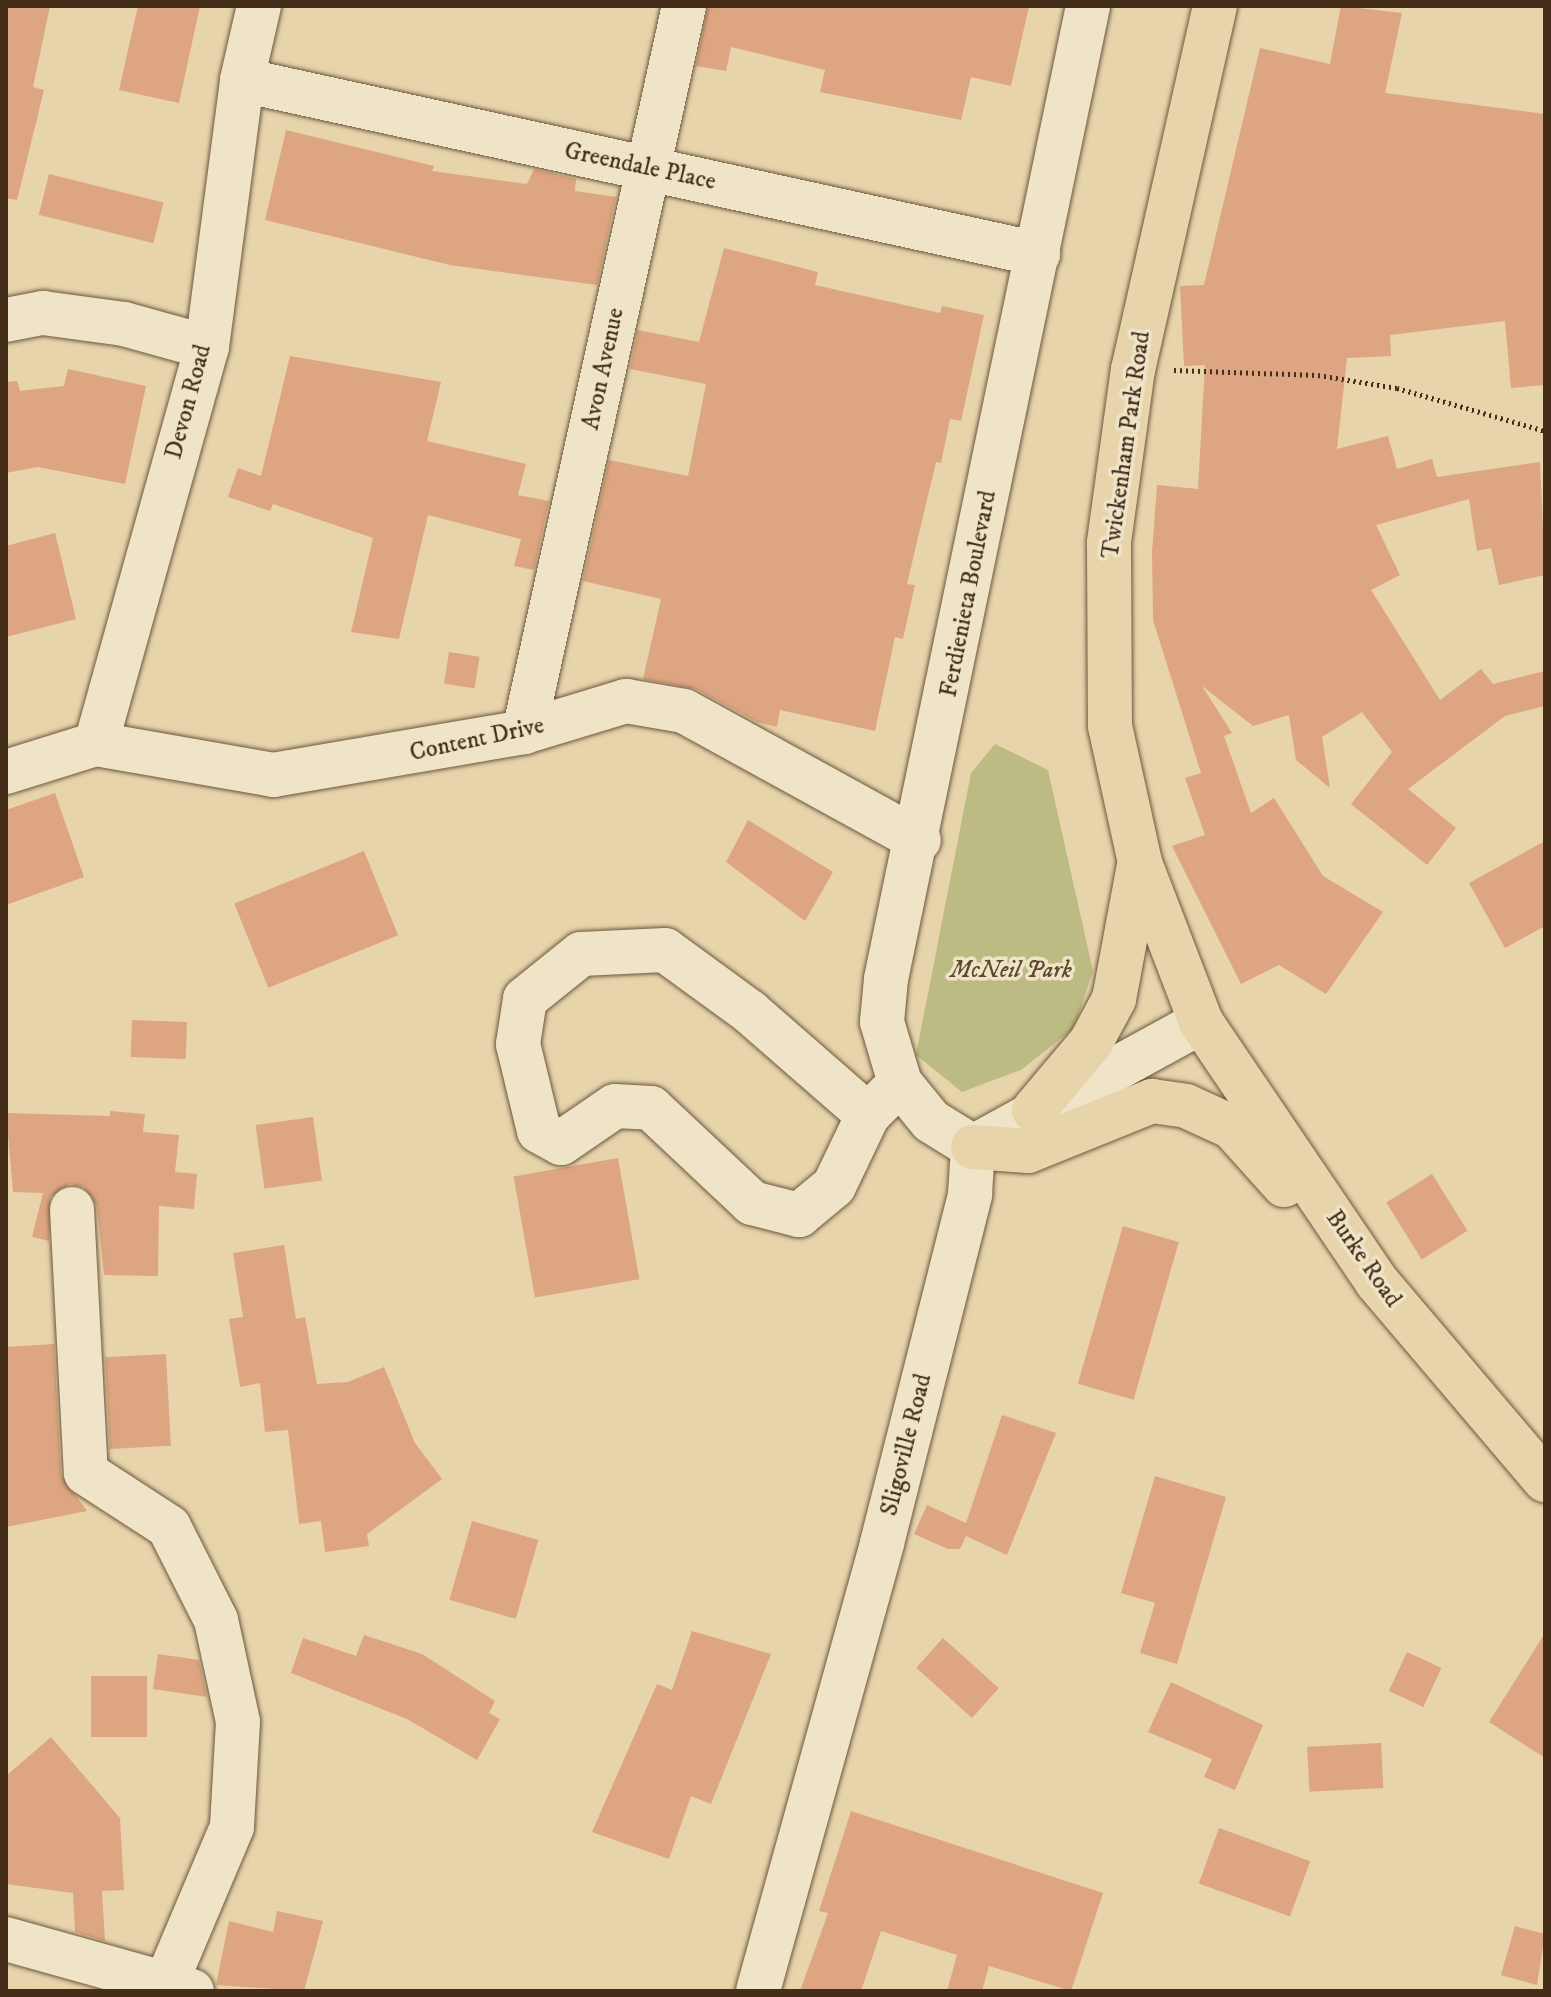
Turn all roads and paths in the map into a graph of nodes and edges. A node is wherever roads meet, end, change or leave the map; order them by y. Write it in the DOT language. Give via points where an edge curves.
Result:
graph roads {
  1 [pos="259,6"];
  2 [pos="684,6"];
  3 [pos="1088,6"];
  4 [pos="1215,6"];
  5 [pos="242,80"];
  6 [pos="648,169"];
  7 [pos="1038,254"];
  8 [pos="6,320"];
  9 [pos="207,347"];
  10 [pos="1133,369"];
  11 [pos="1545,431"];
  12 [pos="524,732"];
  13 [pos="96,744"];
  14 [pos="6,772"];
  15 [pos="919,840"];
  16 [pos="1140,863"];
  17 [pos="1201,1022"];
  18 [pos="900,1083"];
  19 [pos="1034,1110"];
  20 [pos="868,1115"];
  21 [pos="973,1147"];
  22 [pos="72,1209"];
  23 [pos="1377,1282"];
  24 [pos="1545,1480"];
  25 [pos="6,1939"];
  26 [pos="179,1987"];
  27 [pos="758,1991"];
  1 -- 5 [label="street, Devon Road"];
  2 -- 6 [label="street, Avon Avenue"];
  3 -- 7 [label="street, Ferdienieta Boulevard"];
  4 -- 10 [label="main road, Twickenham Park Road"];
  5 -- 6 [label="street, Greendale Place"];
  5 -- 9 [label="street, Devon Road"];
  6 -- 7 [label="street, Greendale Place"];
  6 -- 12 [label="street, Avon Avenue"];
  7 -- 15 [label="street, Ferdienieta Boulevard"];
  8 -- 9 [label="street" via="43,313"];
  9 -- 13 [label="street, Devon Road"];
  10 -- 11 [label="path" via="1318,375 1397,388"];
  10 -- 16 [label="main road, Twickenham Park Road" via="1109,543 1110,726"];
  12 -- 13 [label="street, Content Drive" via="273,775"];
  12 -- 15 [label="street, Content Drive" via="626,701 684,711"];
  13 -- 14 [label="street, Content Drive"];
  15 -- 18 [label="street, Ferdienieta Boulevard" via="882,1022"];
  16 -- 17 [label="main road, Twickenham Park Road"];
  16 -- 19 [label="main road" via="1114,999 1091,1042"];
  17 -- 19 [label="street"];
  17 -- 23 [label="main road, Burke Road"];
  18 -- 20 [label="street"];
  18 -- 21 [label="street, Ferdienieta Boulevard" via="931,1121"];
  19 -- 21 [label="street"];
  20 -- 20 [label="street" via="750,1012 665,950 581,954 525,999 518,1044 525,1085 539,1131 561,1143 615,1106 651,1108 752,1203 799,1215 834,1186"];
  21 -- 23 [label="main road" via="1028,1151 1152,1101 1186,1106 1232,1127"];
  21 -- 27 [label="street, Sligoville Road" via="970,1194 882,1543"];
  22 -- 26 [label="street" via="86,1473 169,1527 216,1620 238,1722 232,1827"];
  23 -- 24 [label="main road, Burke Road"];
  25 -- 26 [label="street"];
}
